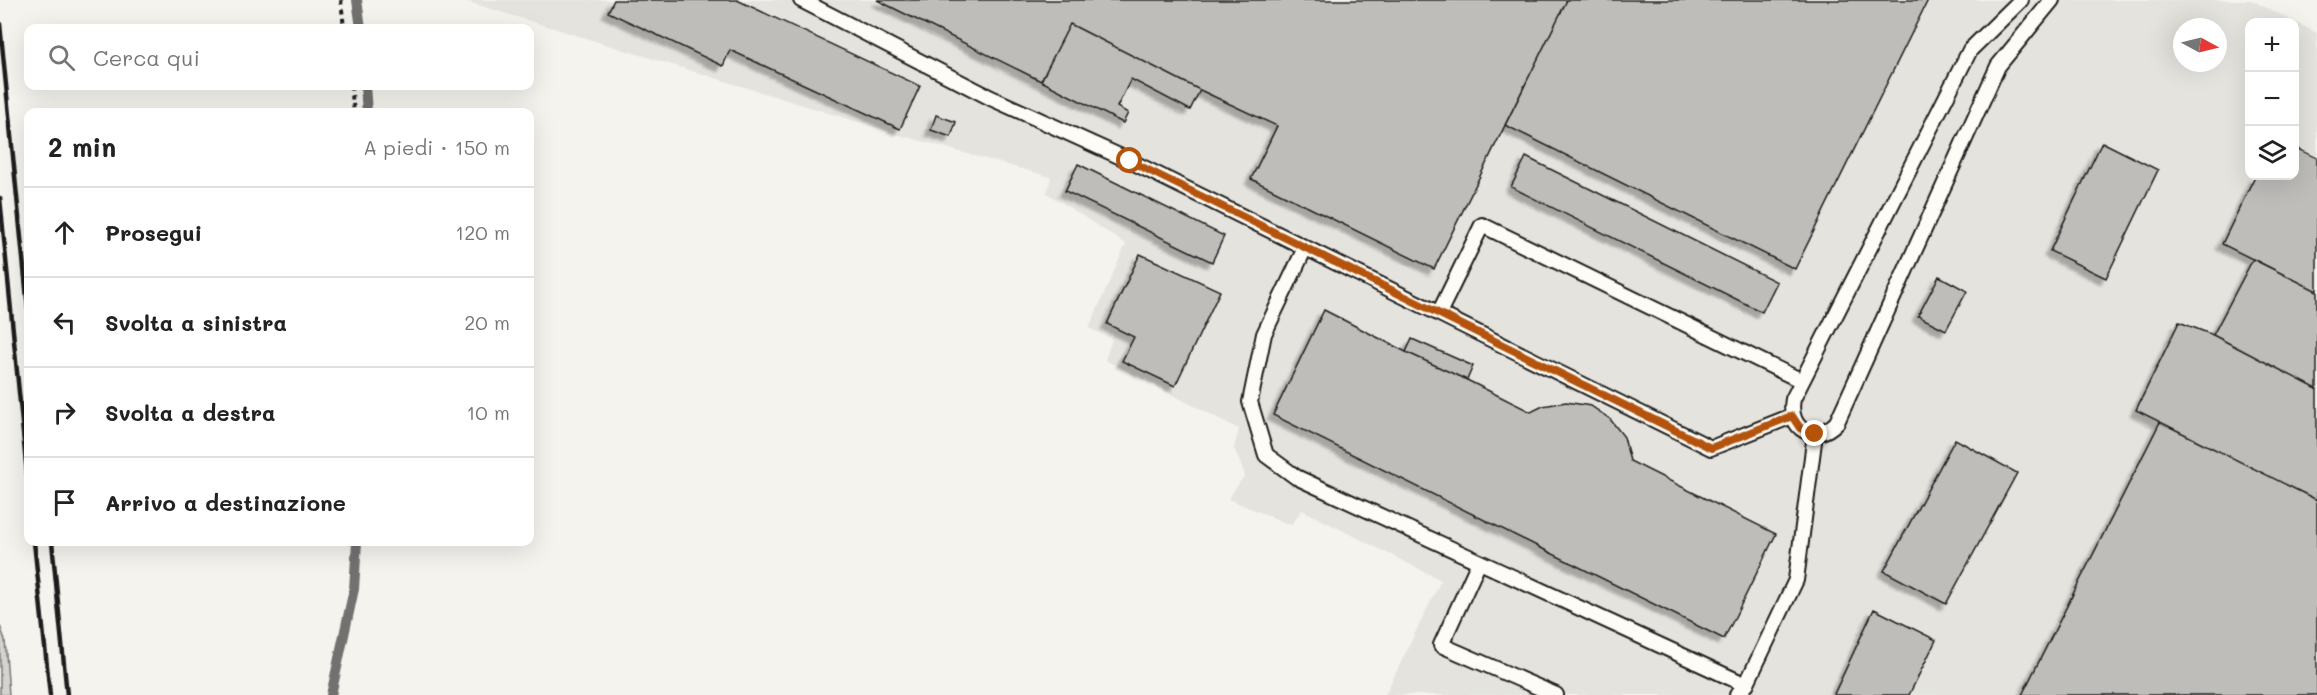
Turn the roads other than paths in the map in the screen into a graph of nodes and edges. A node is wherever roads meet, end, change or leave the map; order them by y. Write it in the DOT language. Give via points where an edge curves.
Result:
graph roads {
  1 [pos="801,0"];
  2 [pos="2021,0"];
  3 [pos="2052,0"];
  4 [pos="1305,248"];
  5 [pos="1439,313"];
  6 [pos="1802,381"];
  7 [pos="1792,416"];
  8 [pos="1815,434"];
  9 [pos="1479,562"];
  10 [pos="1742,690"];
  11 [pos="1556,695"];
  1 -- 4 [label="lane" via="991,98 1130,161"];
  2 -- 6 [label="lane" via="1970,50"];
  3 -- 8 [label="lane" via="1998,66 1837,422"];
  4 -- 5 [label="lane"];
  4 -- 9 [label="lane" via="1264,334 1250,402 1266,455 1296,477"];
  5 -- 6 [label="lane" via="1482,225"];
  5 -- 7 [label="lane" via="1711,448"];
  6 -- 7 [label="lane" via="1793,399"];
  7 -- 8 [label="lane" via="1800,428"];
  8 -- 10 [label="lane" via="1796,580"];
  9 -- 10 [label="lane"];
  9 -- 11 [label="lane" via="1441,645"];
}
